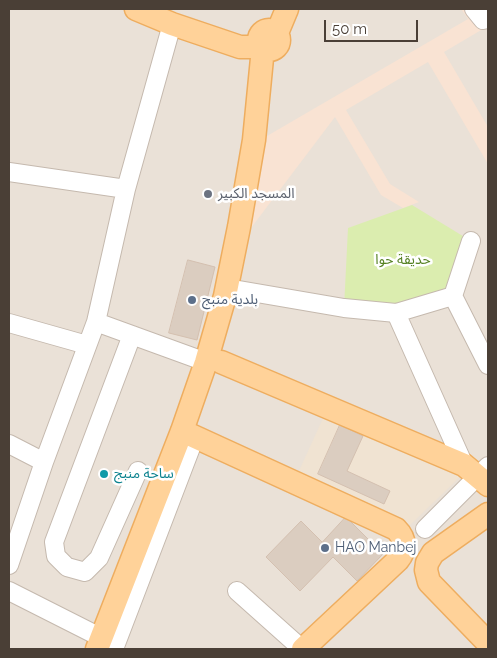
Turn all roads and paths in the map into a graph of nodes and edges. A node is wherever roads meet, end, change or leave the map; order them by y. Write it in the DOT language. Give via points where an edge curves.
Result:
graph roads {
  1 [pos="136,9"];
  2 [pos="274,9"];
  3 [pos="287,9"];
  4 [pos="474,9"];
  5 [pos="167,16"];
  6 [pos="488,19"];
  7 [pos="266,41"];
  8 [pos="9,172"];
  9 [pos="126,189"];
  10 [pos="471,241"];
  11 [pos="239,290"];
  12 [pos="452,296"];
  13 [pos="396,314"];
  14 [pos="96,322"];
  15 [pos="9,323"];
  16 [pos="132,335"];
  17 [pos="87,345"];
  18 [pos="214,362"];
  19 [pos="488,365"];
  20 [pos="188,434"];
  21 [pos="9,444"];
  22 [pos="44,462"];
  23 [pos="138,471"];
  24 [pos="480,473"];
  25 [pos="488,514"];
  26 [pos="425,529"];
  27 [pos="9,565"];
  28 [pos="9,591"];
  29 [pos="237,591"];
  30 [pos="488,643"];
  31 [pos="111,646"];
  32 [pos="303,649"];
  1 -- 5 [label="main road"];
  2 -- 7 [label="main road"];
  3 -- 7 [label="main road"];
  4 -- 6 [label="street" via="483,20"];
  5 -- 7 [label="main road" via="240,47"];
  5 -- 9 [label="street"];
  7 -- 11 [label="main road" via="267,136"];
  7 -- 18 [label="main road" via="254,140"];
  8 -- 9 [label="street"];
  9 -- 14 [label="street"];
  10 -- 12 [label="street"];
  11 -- 13 [label="street"];
  11 -- 18 [label="main road"];
  12 -- 13 [label="street"];
  12 -- 19 [label="street"];
  13 -- 24 [label="street"];
  14 -- 16 [label="street"];
  14 -- 17 [label="street"];
  15 -- 17 [label="street"];
  16 -- 18 [label="street"];
  16 -- 23 [label="street" via="54,542 56,556 67,567 84,572 99,558"];
  17 -- 22 [label="street"];
  18 -- 20 [label="main road"];
  18 -- 24 [label="main road"];
  20 -- 31 [label="main road"];
  20 -- 32 [label="main road" via="396,530 403,539 404,550 398,560"];
  21 -- 22 [label="street"];
  22 -- 27 [label="street"];
  24 -- 26 [label="street"];
  25 -- 30 [label="main road" via="433,553 426,570 428,582"];
  28 -- 31 [label="street"];
  29 -- 32 [label="street"];
}
